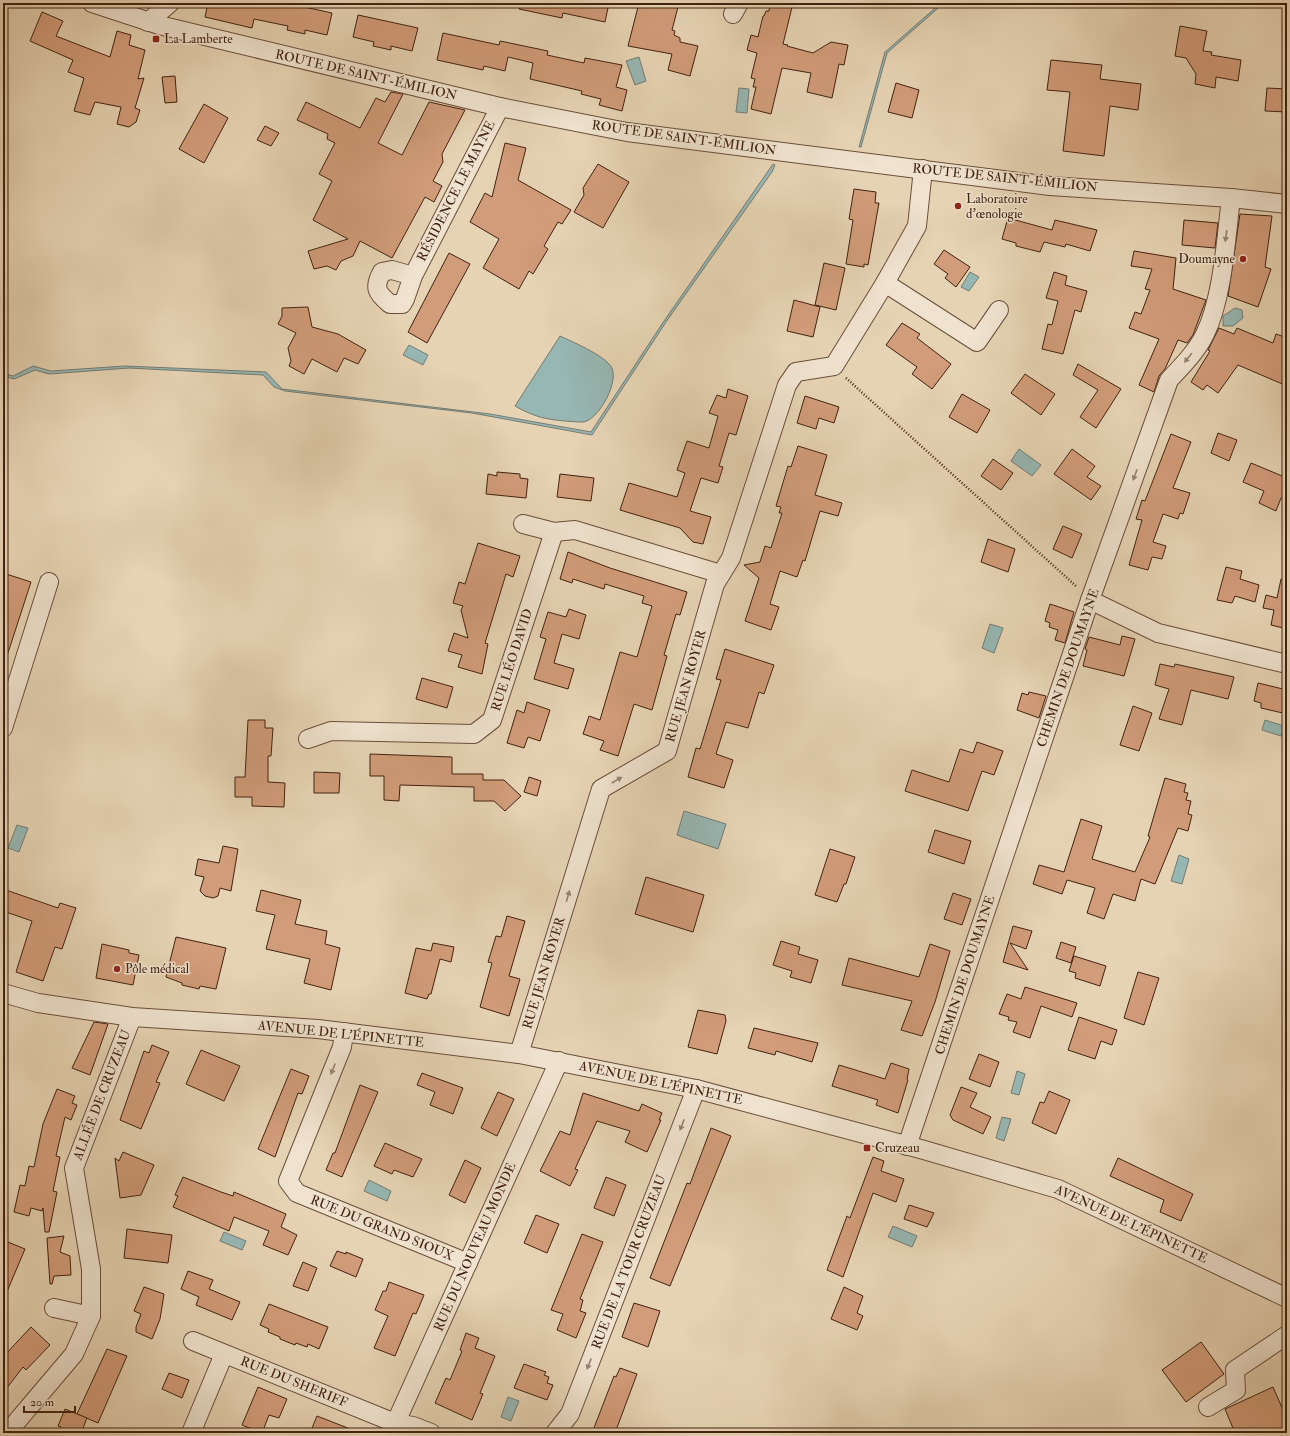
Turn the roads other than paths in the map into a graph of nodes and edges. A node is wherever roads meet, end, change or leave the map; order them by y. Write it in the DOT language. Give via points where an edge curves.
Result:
graph roads {
  1 [pos="92,3"];
  2 [pos="170,3"];
  3 [pos="148,22"];
  4 [pos="500,107"];
  5 [pos="923,169"];
  6 [pos="1231,198"];
  7 [pos="1287,204"];
  8 [pos="413,276"];
  9 [pos="885,283"];
  10 [pos="999,310"];
  11 [pos="523,524"];
  12 [pos="554,532"];
  13 [pos="721,574"];
  14 [pos="49,582"];
  15 [pos="1090,600"];
  16 [pos="1287,664"];
  17 [pos="3,728"];
  18 [pos="308,739"];
  19 [pos="3,993"];
  20 [pos="132,1017"];
  21 [pos="344,1032"];
  22 [pos="519,1054"];
  23 [pos="559,1061"];
  24 [pos="696,1089"];
  25 [pos="907,1146"];
  26 [pos="468,1263"];
  27 [pos="1287,1298"];
  28 [pos="54,1308"];
  29 [pos="91,1316"];
  30 [pos="1287,1335"];
  31 [pos="193,1341"];
  32 [pos="224,1354"];
  33 [pos="1208,1406"];
  34 [pos="393,1428"];
  35 [pos="7,1433"];
  36 [pos="191,1433"];
  37 [pos="431,1433"];
  38 [pos="556,1433"];
  1 -- 3 [label="street, ROUTE DE SAINT-ÉMILION"];
  2 -- 3 [label="street"];
  3 -- 4 [label="street, ROUTE DE SAINT-ÉMILION"];
  4 -- 5 [label="street, ROUTE DE SAINT-ÉMILION" via="627,132"];
  4 -- 8 [label="street, RÉSIDENCE LE MAYNE"];
  5 -- 6 [label="street, ROUTE DE SAINT-ÉMILION" via="1050,186"];
  5 -- 9 [label="street" via="917,226"];
  6 -- 7 [label="street, ROUTE DE SAINT-ÉMILION"];
  6 -- 15 [label="street, CHEMIN DE DOUMAYNE, one-way" via="1216,306 1205,335 1190,357 1169,380"];
  9 -- 10 [label="street" via="977,342"];
  9 -- 13 [label="street, RUE JEAN ROYER" via="834,366 796,372 787,385 731,558"];
  11 -- 12 [label="street"];
  12 -- 13 [label="street" via="575,530"];
  12 -- 18 [label="street, RUE LÉO DAVID" via="492,720 474,734 331,731"];
  22 -- 13 [label="street, RUE JEAN ROYER, one-way" via="601,789 667,751 715,584"];
  14 -- 17 [label="street"];
  15 -- 16 [label="street" via="1158,633"];
  15 -- 25 [label="street, CHEMIN DE DOUMAYNE"];
  19 -- 20 [label="street, AVENUE DE L'ÉPINETTE" via="38,1003"];
  20 -- 21 [label="street, AVENUE DE L'ÉPINETTE"];
  20 -- 29 [label="street, ALLÉE DE CRUZEAU" via="74,1168 91,1270"];
  21 -- 22 [label="street, AVENUE DE L'ÉPINETTE"];
  21 -- 26 [label="street, RUE DU GRAND SIOUX, one-way" via="342,1047 288,1181 297,1193"];
  22 -- 23 [label="street, AVENUE DE L'ÉPINETTE"];
  23 -- 24 [label="street, AVENUE DE L'ÉPINETTE"];
  23 -- 26 [label="street, RUE DU NOUVEAU MONDE"];
  24 -- 25 [label="street, AVENUE DE L'ÉPINETTE"];
  24 -- 38 [label="street, RUE DE LA TOUR CRUZEAU, one-way" via="570,1414"];
  25 -- 27 [label="street, AVENUE DE L'ÉPINETTE" via="1058,1189"];
  26 -- 34 [label="street, RUE DU NOUVEAU MONDE"];
  28 -- 29 [label="street"];
  29 -- 35 [label="street, ALLÉE DE CRUZEAU" via="74,1354"];
  30 -- 33 [label="street" via="1235,1370 1236,1390"];
  31 -- 32 [label="street, RUE DU SHERIFF"];
  32 -- 34 [label="street, RUE DU SHERIFF"];
  32 -- 36 [label="street"];
  34 -- 37 [label="street" via="413,1426"];
}
